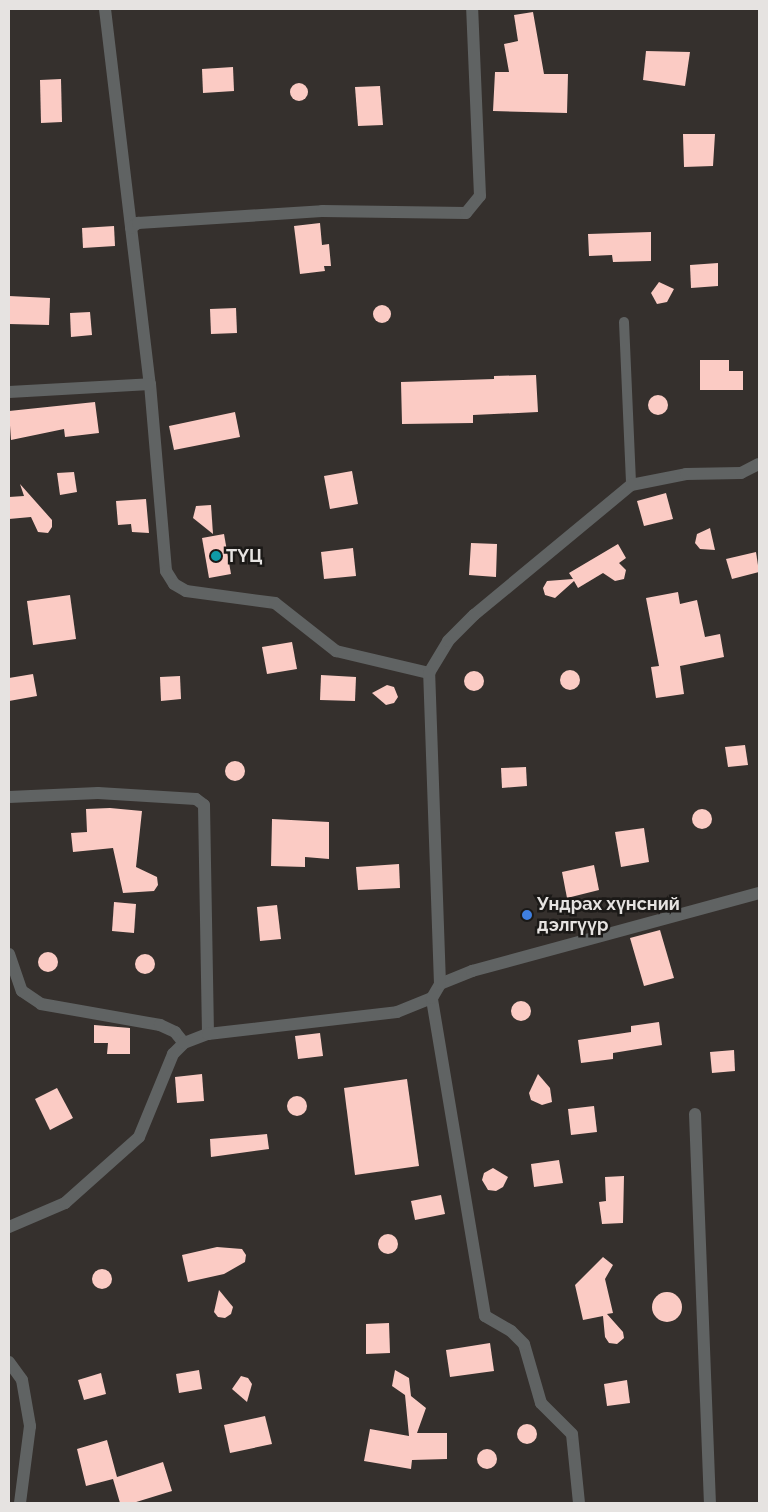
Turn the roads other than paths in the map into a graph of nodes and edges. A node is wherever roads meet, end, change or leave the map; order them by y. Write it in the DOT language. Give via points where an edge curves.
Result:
graph roads {
  1 [pos="105,9"];
  2 [pos="472,9"];
  3 [pos="131,228"];
  4 [pos="624,322"];
  5 [pos="150,384"];
  6 [pos="9,392"];
  7 [pos="759,464"];
  8 [pos="631,485"];
  9 [pos="428,673"];
  10 [pos="9,798"];
  11 [pos="759,893"];
  12 [pos="9,954"];
  13 [pos="440,984"];
  14 [pos="432,998"];
  15 [pos="208,1034"];
  16 [pos="184,1043"];
  17 [pos="695,1114"];
  18 [pos="9,1227"];
  19 [pos="9,1362"];
  20 [pos="20,1503"];
  21 [pos="579,1503"];
  22 [pos="710,1503"];
  1 -- 3 [label="street"];
  2 -- 3 [label="street" via="480,196 466,213 322,210 138,223"];
  3 -- 5 [label="street"];
  4 -- 8 [label="lane"];
  5 -- 6 [label="street"];
  5 -- 9 [label="street" via="166,571 174,584 186,590 275,603 336,651"];
  7 -- 8 [label="street" via="741,473 686,474"];
  8 -- 9 [label="street" via="535,568 474,615 448,641"];
  9 -- 13 [label="street"];
  10 -- 15 [label="street" via="98,794 196,799 204,805"];
  11 -- 13 [label="street" via="472,971"];
  12 -- 16 [label="street" via="22,991 41,1004 160,1025 175,1032"];
  13 -- 14 [label="street"];
  14 -- 15 [label="street" via="397,1012"];
  14 -- 21 [label="street" via="485,1316 511,1331 524,1344 541,1403 572,1434"];
  15 -- 16 [label="street"];
  16 -- 18 [label="street" via="174,1054 139,1137 66,1203"];
  17 -- 22 [label="street"];
  19 -- 20 [label="street" via="22,1380 30,1426"];
}
